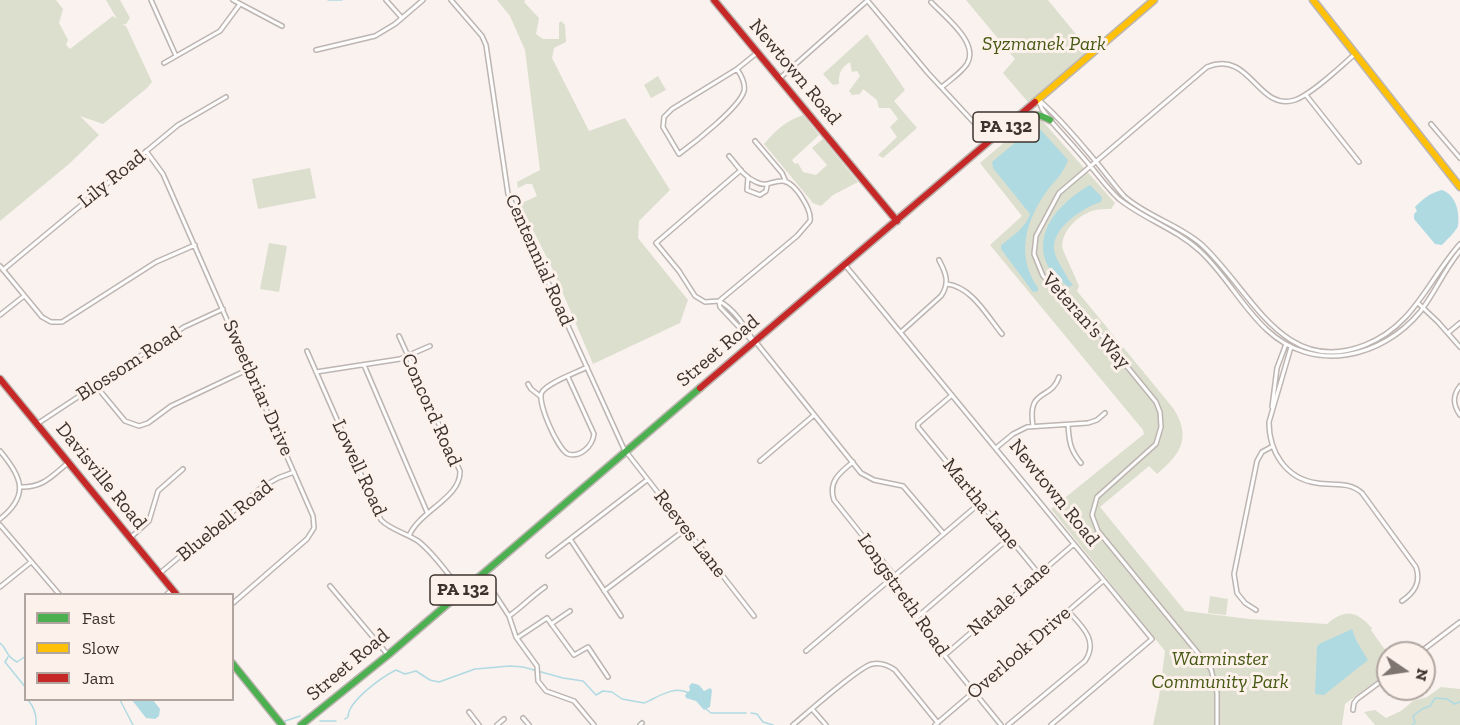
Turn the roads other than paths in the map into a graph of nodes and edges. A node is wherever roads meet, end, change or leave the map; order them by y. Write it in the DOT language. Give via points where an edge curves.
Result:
graph roads {
  1 [pos="151,0"];
  2 [pos="233,0"];
  3 [pos="386,0"];
  4 [pos="423,0"];
  5 [pos="451,0"];
  6 [pos="714,0"];
  7 [pos="868,0"];
  8 [pos="1154,0"];
  9 [pos="1313,0"];
  10 [pos="931,2"];
  11 [pos="240,4"];
  12 [pos="402,18"];
  13 [pos="282,26"];
  14 [pos="316,50"];
  15 [pos="758,52"];
  16 [pos="1354,55"];
  17 [pos="176,57"];
  18 [pos="164,63"];
  19 [pos="737,69"];
  20 [pos="780,78"];
  21 [pos="942,87"];
  22 [pos="1306,94"];
  23 [pos="226,97"];
  24 [pos="1038,99"];
  25 [pos="1050,120"];
  26 [pos="1431,124"];
  27 [pos="1008,125"];
  28 [pos="990,140"];
  29 [pos="755,141"];
  30 [pos="146,151"];
  31 [pos="729,156"];
  32 [pos="1460,158"];
  33 [pos="1096,162"];
  34 [pos="1359,162"];
  35 [pos="1091,166"];
  36 [pos="741,170"];
  37 [pos="748,177"];
  38 [pos="786,182"];
  39 [pos="767,186"];
  40 [pos="1460,187"];
  41 [pos="897,220"];
  42 [pos="1460,244"];
  43 [pos="195,245"];
  44 [pos="1460,251"];
  45 [pos="939,260"];
  46 [pos="845,265"];
  47 [pos="1,268"];
  48 [pos="947,284"];
  49 [pos="24,296"];
  50 [pos="719,301"];
  51 [pos="1419,304"];
  52 [pos="1423,308"];
  53 [pos="223,309"];
  54 [pos="0,315"];
  55 [pos="1460,323"];
  56 [pos="901,332"];
  57 [pos="1448,333"];
  58 [pos="1002,334"];
  59 [pos="399,336"];
  60 [pos="1288,339"];
  61 [pos="754,342"];
  62 [pos="1293,342"];
  63 [pos="1286,344"];
  64 [pos="430,346"];
  65 [pos="1291,346"];
  66 [pos="1460,347"];
  67 [pos="307,351"];
  68 [pos="408,356"];
  69 [pos="364,365"];
  70 [pos="587,368"];
  71 [pos="249,369"];
  72 [pos="316,372"];
  73 [pos="568,377"];
  74 [pos="1059,377"];
  75 [pos="0,378"];
  76 [pos="528,384"];
  77 [pos="96,386"];
  78 [pos="1460,386"];
  79 [pos="952,395"];
  80 [pos="540,396"];
  81 [pos="1272,412"];
  82 [pos="1105,413"];
  83 [pos="1460,415"];
  84 [pos="813,416"];
  85 [pos="37,424"];
  86 [pos="1068,424"];
  87 [pos="1033,426"];
  88 [pos="1273,446"];
  89 [pos="996,448"];
  90 [pos="0,451"];
  91 [pos="626,451"];
  92 [pos="760,461"];
  93 [pos="69,462"];
  94 [pos="853,462"];
  95 [pos="1082,463"];
  96 [pos="183,469"];
  97 [pos="294,472"];
  98 [pos="647,480"];
  99 [pos="20,487"];
  100 [pos="980,503"];
  101 [pos="428,512"];
  102 [pos="0,519"];
  103 [pos="0,525"];
  104 [pos="686,529"];
  105 [pos="943,533"];
  106 [pos="409,536"];
  107 [pos="130,538"];
  108 [pos="1009,538"];
  109 [pos="570,539"];
  110 [pos="1074,544"];
  111 [pos="548,556"];
  112 [pos="32,562"];
  113 [pos="483,572"];
  114 [pos="159,574"];
  115 [pos="1039,574"];
  116 [pos="894,576"];
  117 [pos="1103,581"];
  118 [pos="330,586"];
  119 [pos="0,587"];
  120 [pos="545,587"];
  121 [pos="462,591"];
  122 [pos="604,591"];
  123 [pos="57,593"];
  124 [pos="172,593"];
  125 [pos="234,601"];
  126 [pos="1402,601"];
  127 [pos="1256,610"];
  128 [pos="570,611"];
  129 [pos="1068,611"];
  130 [pos="509,616"];
  131 [pos="621,616"];
  132 [pos="754,616"];
  133 [pos="915,619"];
  134 [pos="1460,622"];
  135 [pos="551,624"];
  136 [pos="517,638"];
  137 [pos="1435,641"];
  138 [pos="807,651"];
  139 [pos="388,654"];
  140 [pos="945,655"];
  141 [pos="234,665"];
  142 [pos="608,677"];
  143 [pos="1376,685"];
  144 [pos="974,692"];
  145 [pos="812,709"];
  146 [pos="1353,710"];
  147 [pos="469,712"];
  148 [pos="523,718"];
  149 [pos="504,719"];
  150 [pos="936,724"];
  151 [pos="282,725"];
  152 [pos="302,725"];
  153 [pos="479,725"];
  154 [pos="497,725"];
  155 [pos="529,725"];
  156 [pos="594,725"];
  157 [pos="793,725"];
  158 [pos="826,725"];
  159 [pos="1001,725"];
  160 [pos="1008,725"];
  161 [pos="1051,725"];
  162 [pos="1216,725"];
  1 -- 17 [label="street"];
  2 -- 11 [label="street"];
  3 -- 12 [label="street"];
  4 -- 12 [label="street"];
  5 -- 70 [label="street, Centennial Road" via="486,45 507,191"];
  6 -- 15 [label="main road, Newtown Road"];
  7 -- 20 [label="street"];
  7 -- 21 [label="street"];
  8 -- 24 [label="main road, Street Road / PA 132"];
  9 -- 16 [label="main road"];
  10 -- 21 [label="street" via="965,38 970,50 965,67"];
  11 -- 13 [label="street"];
  11 -- 17 [label="street" via="220,31"];
  12 -- 14 [label="street" via="375,36"];
  15 -- 19 [label="street"];
  15 -- 20 [label="main road, Newtown Road"];
  16 -- 22 [label="street, Veteran's Way"];
  16 -- 40 [label="main road"];
  17 -- 18 [label="street"];
  19 -- 19 [label="street" via="664,117 664,130 679,154 717,124 742,96 745,84"];
  20 -- 41 [label="main road, Newtown Road"];
  21 -- 28 [label="street"];
  22 -- 33 [label="street, Veteran's Way" via="1292,101 1278,100 1264,93 1238,68 1225,64 1210,66"];
  22 -- 34 [label="street"];
  23 -- 30 [label="street, Lily Road" via="182,122"];
  24 -- 25 [label="street"];
  24 -- 27 [label="main road, Street Road / PA 132"];
  24 -- 33 [label="street"];
  25 -- 27 [label="main road" via="1035,113"];
  25 -- 35 [label="street"];
  26 -- 32 [label="street"];
  27 -- 28 [label="main road, Street Road / PA 132"];
  28 -- 41 [label="main road, Street Road / PA 132"];
  29 -- 38 [label="street"];
  30 -- 43 [label="street, Sweetbriar Drive" via="161,170"];
  30 -- 47 [label="street, Lily Road"];
  31 -- 36 [label="street"];
  33 -- 35 [label="street, Veteran's Way"];
  33 -- 60 [label="street" via="1126,197 1201,245 1268,323"];
  35 -- 63 [label="street" via="1118,198 1200,251 1260,323"];
  35 -- 162 [label="street, Veteran's Way" via="1053,202 1036,236 1035,260 1046,280 1103,337 1156,402 1161,422 1160,436 1152,448 1100,493 1092,519 1211,669 1216,683"];
  36 -- 37 [label="street"];
  36 -- 50 [label="street" via="656,243 694,296 705,302"];
  37 -- 39 [label="street"];
  37 -- 39 [label="street" via="747,190 752,193 760,195"];
  38 -- 39 [label="street"];
  38 -- 50 [label="street" via="809,208 810,221"];
  41 -- 46 [label="main road, Street Road / PA 132"];
  42 -- 51 [label="street"];
  43 -- 49 [label="street" via="156,262 62,322 42,317"];
  43 -- 53 [label="street, Sweetbriar Drive"];
  44 -- 52 [label="street"];
  45 -- 48 [label="street"];
  46 -- 56 [label="street, Newtown Road"];
  46 -- 61 [label="main road, Street Road / PA 132"];
  47 -- 49 [label="street"];
  48 -- 56 [label="street" via="941,296"];
  48 -- 58 [label="street" via="966,291"];
  49 -- 54 [label="street"];
  50 -- 61 [label="street" via="720,307"];
  51 -- 52 [label="street"];
  51 -- 62 [label="street" via="1383,336 1358,348 1324,351"];
  52 -- 57 [label="street"];
  52 -- 65 [label="street" via="1389,338 1362,352 1327,356"];
  53 -- 71 [label="street, Sweetbriar Drive"];
  53 -- 77 [label="street, Blossom Road" via="184,327"];
  55 -- 57 [label="street"];
  56 -- 79 [label="street, Newtown Road"];
  57 -- 66 [label="street"];
  59 -- 68 [label="street, Concord Road"];
  60 -- 62 [label="street"];
  60 -- 63 [label="street"];
  61 -- 84 [label="street"];
  61 -- 91 [label="main road, Street Road / PA 132"];
  62 -- 65 [label="street"];
  63 -- 65 [label="street"];
  63 -- 81 [label="street" via="1275,378"];
  64 -- 68 [label="street"];
  65 -- 81 [label="street"];
  67 -- 72 [label="street, Lowell Road"];
  68 -- 69 [label="street"];
  68 -- 101 [label="street, Concord Road" via="460,471 454,490"];
  69 -- 72 [label="street"];
  69 -- 101 [label="street"];
  70 -- 73 [label="street"];
  70 -- 91 [label="street, Centennial Road"];
  71 -- 77 [label="street" via="171,406 139,426 126,421"];
  71 -- 97 [label="street, Sweetbriar Drive"];
  72 -- 106 [label="street, Lowell Road" via="381,520"];
  73 -- 80 [label="street" via="546,387"];
  73 -- 80 [label="street" via="594,434 590,446 580,454 562,449"];
  74 -- 87 [label="street" via="1055,385 1034,401"];
  75 -- 85 [label="main road, Davisville Road"];
  76 -- 80 [label="street"];
  77 -- 85 [label="street, Blossom Road"];
  78 -- 83 [label="street" via="1454,403"];
  79 -- 89 [label="street, Newtown Road"];
  79 -- 100 [label="street, Martha Lane" via="918,424"];
  81 -- 88 [label="street" via="1269,430"];
  82 -- 86 [label="street" via="1092,422"];
  84 -- 92 [label="street"];
  84 -- 94 [label="street"];
  85 -- 93 [label="main road, Davisville Road"];
  86 -- 87 [label="street"];
  86 -- 95 [label="street" via="1069,444"];
  87 -- 89 [label="street" via="1013,434"];
  88 -- 126 [label="street" via="1280,462 1297,476 1319,484 1350,485 1362,493 1417,571 1417,585"];
  88 -- 127 [label="street" via="1262,452 1257,461 1234,574 1237,593"];
  89 -- 110 [label="street, Newtown Road"];
  90 -- 99 [label="street" via="17,474"];
  91 -- 98 [label="street, Reeves Lane"];
  91 -- 113 [label="main road, Street Road / PA 132"];
  93 -- 99 [label="street" via="40,485"];
  93 -- 107 [label="main road, Davisville Road"];
  94 -- 105 [label="street" via="870,478 906,489"];
  94 -- 116 [label="street, Longstreth Road" via="836,477 833,496"];
  96 -- 107 [label="street" via="158,491 149,520"];
  97 -- 114 [label="street, Bluebell Road" via="262,487"];
  97 -- 125 [label="street, Sweetbriar Drive" via="313,513 312,532"];
  98 -- 104 [label="street, Reeves Lane"];
  98 -- 109 [label="street"];
  99 -- 102 [label="street" via="14,505"];
  100 -- 105 [label="street"];
  100 -- 108 [label="street, Martha Lane"];
  101 -- 106 [label="street, Concord Road"];
  103 -- 112 [label="street"];
  104 -- 122 [label="street"];
  104 -- 132 [label="street, Reeves Lane"];
  105 -- 116 [label="street"];
  106 -- 121 [label="street, Lowell Road" via="425,548"];
  107 -- 114 [label="main road, Davisville Road"];
  108 -- 115 [label="street, Martha Lane"];
  108 -- 133 [label="street"];
  109 -- 111 [label="street"];
  109 -- 122 [label="street"];
  110 -- 115 [label="street, Natale Lane"];
  110 -- 117 [label="street, Newtown Road"];
  112 -- 119 [label="street"];
  112 -- 123 [label="street"];
  113 -- 121 [label="main road, Street Road / PA 132"];
  113 -- 130 [label="street"];
  114 -- 124 [label="main road, Davisville Road"];
  115 -- 140 [label="street, Natale Lane"];
  116 -- 133 [label="street, Longstreth Road"];
  116 -- 138 [label="street"];
  117 -- 129 [label="street, Overlook Drive"];
  117 -- 161 [label="street, Newtown Road" via="1152,639"];
  118 -- 139 [label="street"];
  120 -- 130 [label="street"];
  121 -- 139 [label="main road, Street Road / PA 132"];
  122 -- 131 [label="street"];
  128 -- 135 [label="street"];
  129 -- 144 [label="street, Overlook Drive"];
  129 -- 160 [label="street" via="1089,637 1088,656"];
  130 -- 136 [label="street"];
  133 -- 140 [label="street, Longstreth Road"];
  134 -- 137 [label="street"];
  135 -- 136 [label="street" via="547,618"];
  135 -- 142 [label="street" via="574,656 588,647"];
  136 -- 156 [label="street" via="537,666 538,681 546,691 574,701"];
  139 -- 152 [label="main road, Street Road / PA 132"];
  140 -- 144 [label="street, Longstreth Road"];
  141 -- 151 [label="main road"];
  143 -- 146 [label="street" via="1357,699"];
  144 -- 150 [label="street, Overlook Drive"];
  144 -- 159 [label="street, Longstreth Road"];
  145 -- 150 [label="street" via="864,667 884,664 897,673"];
  145 -- 157 [label="street"];
  145 -- 158 [label="street"];
  147 -- 153 [label="street"];
  148 -- 155 [label="street"];
  149 -- 154 [label="street"];
}
